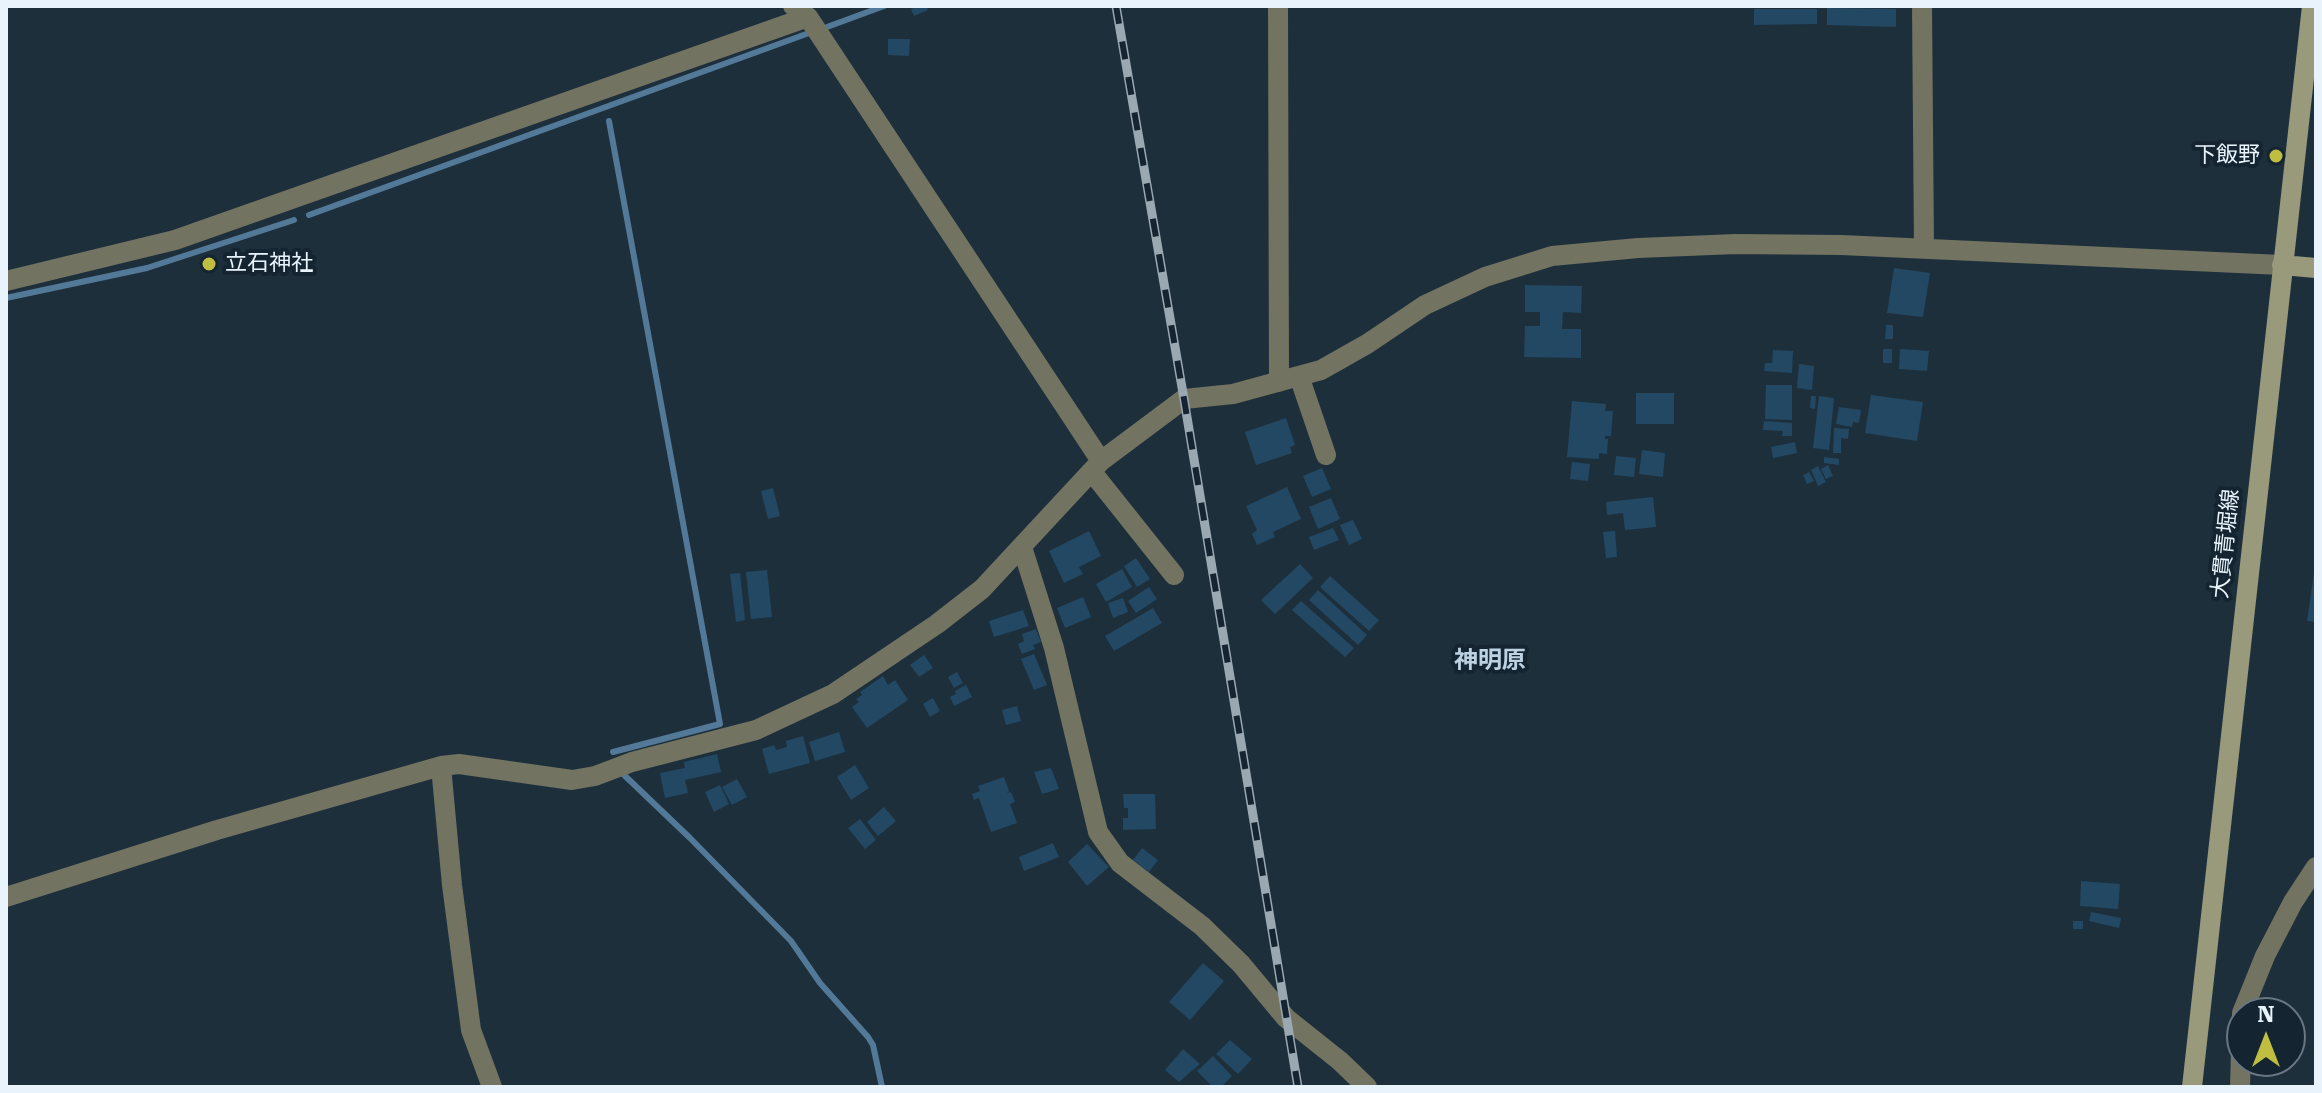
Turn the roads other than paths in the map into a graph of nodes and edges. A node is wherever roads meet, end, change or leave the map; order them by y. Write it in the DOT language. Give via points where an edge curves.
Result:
graph roads {
  1 [pos="1278,6"];
  2 [pos="1922,6"];
  3 [pos="2312,6"];
  4 [pos="801,12"];
  5 [pos="1924,248"];
  6 [pos="2282,265"];
  7 [pos="2316,268"];
  8 [pos="6,281"];
  9 [pos="1299,376"];
  10 [pos="1279,382"];
  11 [pos="1326,455"];
  12 [pos="1097,467"];
  13 [pos="1022,547"];
  14 [pos="1174,575"];
  15 [pos="441,766"];
  16 [pos="2316,867"];
  17 [pos="6,897"];
  18 [pos="2249,997"];
  19 [pos="492,1087"];
  20 [pos="1367,1087"];
  21 [pos="2192,1087"];
  1 -- 10 [label="street"];
  2 -- 5 [label="street"];
  3 -- 6 [label="main road, 大貫青堀線"];
  4 -- 8 [label="street" via="175,240"];
  4 -- 12 [label="street"];
  5 -- 6 [label="street"];
  5 -- 9 [label="street" via="1736,244 1552,256 1485,277 1425,305 1321,370"];
  6 -- 7 [label="main road"];
  6 -- 21 [label="main road, 大貫青堀線"];
  9 -- 10 [label="street"];
  9 -- 11 [label="street"];
  10 -- 12 [label="street" via="1184,399"];
  12 -- 13 [label="street"];
  12 -- 14 [label="street"];
  13 -- 15 [label="street" via="982,589 888,659 833,694 756,730 572,780"];
  13 -- 20 [label="street" via="1054,648 1098,832 1120,863 1202,926 1286,1018"];
  15 -- 17 [label="street"];
  15 -- 19 [label="street" via="471,1030"];
  16 -- 18 [label="street" via="2265,956"];
}
